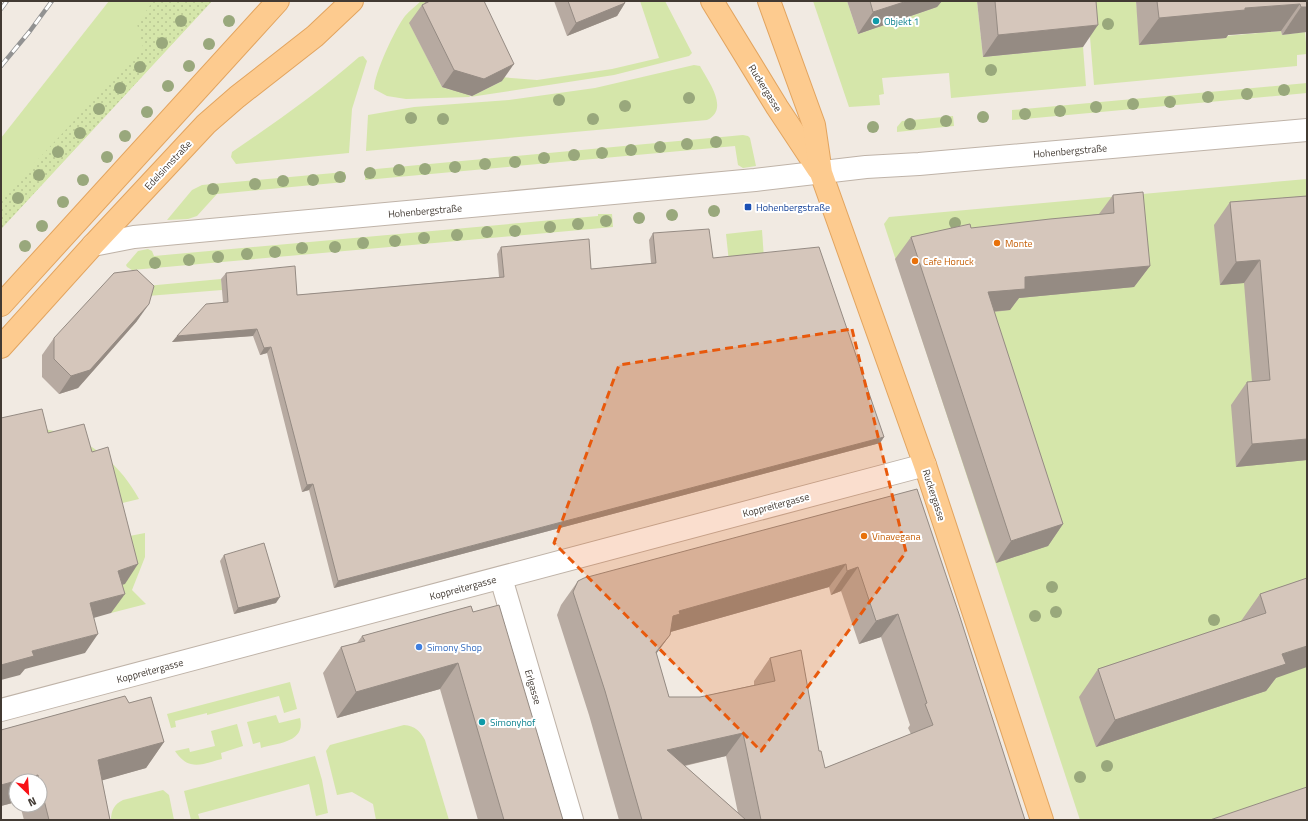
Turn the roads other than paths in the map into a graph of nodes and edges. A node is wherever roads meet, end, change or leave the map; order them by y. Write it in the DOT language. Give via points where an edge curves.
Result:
graph roads {
  1 [pos="278,1"];
  2 [pos="352,1"];
  3 [pos="712,1"];
  4 [pos="769,1"];
  5 [pos="1307,130"];
  6 [pos="821,173"];
  7 [pos="93,245"];
  8 [pos="1,305"];
  9 [pos="1,347"];
  10 [pos="925,465"];
  11 [pos="501,578"];
  12 [pos="1,710"];
  13 [pos="572,820"];
  14 [pos="1042,820"];
  1 -- 8 [label="main road"];
  2 -- 7 [label="main road, Edelsinnstraße" via="315,36 206,124"];
  3 -- 6 [label="main road, Ruckergasse"];
  4 -- 6 [label="main road, Ruckergasse" via="814,126"];
  5 -- 6 [label="street, Hohenbergstraße" via="866,167"];
  6 -- 7 [label="street, Hohenbergstraße" via="134,238"];
  6 -- 10 [label="main road, Ruckergasse"];
  7 -- 9 [label="main road, Edelsinnstraße"];
  10 -- 11 [label="street, Koppreitergasse"];
  10 -- 14 [label="main road, Ruckergasse"];
  11 -- 12 [label="street, Koppreitergasse"];
  11 -- 13 [label="street, Erlgasse"];
}
